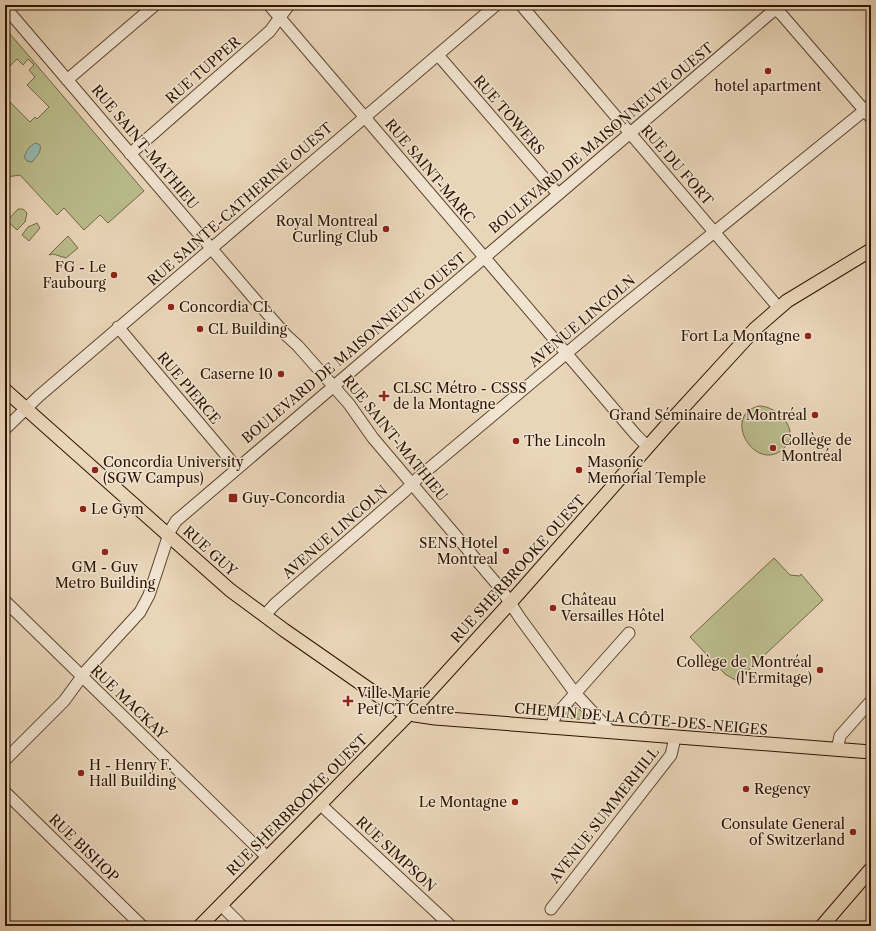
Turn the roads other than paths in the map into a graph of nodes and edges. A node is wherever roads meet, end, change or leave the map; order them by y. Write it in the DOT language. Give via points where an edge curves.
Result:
graph roads {
  1 [pos="155,5"];
  2 [pos="269,5"];
  3 [pos="289,5"];
  4 [pos="496,5"];
  5 [pos="521,5"];
  6 [pos="776,6"];
  7 [pos="5,7"];
  8 [pos="280,18"];
  9 [pos="438,55"];
  10 [pos="67,80"];
  11 [pos="869,111"];
  12 [pos="365,117"];
  13 [pos="630,133"];
  14 [pos="130,154"];
  15 [pos="558,194"];
  16 [pos="715,232"];
  17 [pos="211,248"];
  18 [pos="871,250"];
  19 [pos="484,257"];
  20 [pos="778,307"];
  21 [pos="118,328"];
  22 [pos="566,354"];
  23 [pos="334,386"];
  24 [pos="5,390"];
  25 [pos="25,408"];
  26 [pos="5,429"];
  27 [pos="648,447"];
  28 [pos="238,468"];
  29 [pos="413,484"];
  30 [pos="169,536"];
  31 [pos="5,601"];
  32 [pos="510,602"];
  33 [pos="264,616"];
  34 [pos="629,633"];
  35 [pos="82,677"];
  36 [pos="575,693"];
  37 [pos="871,701"];
  38 [pos="409,714"];
  39 [pos="551,728"];
  40 [pos="611,732"];
  41 [pos="675,738"];
  42 [pos="837,750"];
  43 [pos="871,752"];
  44 [pos="5,760"];
  45 [pos="5,792"];
  46 [pos="321,804"];
  47 [pos="268,858"];
  48 [pos="871,869"];
  49 [pos="221,905"];
  50 [pos="551,909"];
  51 [pos="142,926"];
  52 [pos="200,926"];
  53 [pos="242,926"];
  54 [pos="451,926"];
  55 [pos="822,926"];
  1 -- 10 [label="street"];
  2 -- 8 [label="street, RUE SAINT-MARC"];
  3 -- 8 [label="street, RUE TUPPER"];
  4 -- 9 [label="street, RUE SAINTE-CATHERINE OUEST"];
  5 -- 13 [label="street, RUE DU FORT"];
  6 -- 11 [label="street"];
  6 -- 13 [label="street, BOULEVARD DE MAISONNEUVE OUEST"];
  7 -- 10 [label="street, RUE SAINT-MATHIEU"];
  8 -- 12 [label="street, RUE SAINT-MARC"];
  8 -- 14 [label="street, RUE TUPPER" via="267,34"];
  9 -- 12 [label="street, RUE SAINTE-CATHERINE OUEST"];
  9 -- 15 [label="street, RUE TOWERS"];
  10 -- 14 [label="street, RUE SAINT-MATHIEU"];
  11 -- 16 [label="street, AVENUE LINCOLN"];
  12 -- 17 [label="street, RUE SAINTE-CATHERINE OUEST"];
  12 -- 19 [label="street, RUE SAINT-MARC"];
  13 -- 15 [label="street, BOULEVARD DE MAISONNEUVE OUEST"];
  13 -- 16 [label="street, RUE DU FORT"];
  14 -- 17 [label="street, RUE SAINT-MATHIEU"];
  15 -- 19 [label="street, BOULEVARD DE MAISONNEUVE OUEST"];
  16 -- 20 [label="street, RUE DU FORT"];
  16 -- 22 [label="street, AVENUE LINCOLN"];
  17 -- 21 [label="street, RUE SAINTE-CATHERINE OUEST"];
  17 -- 23 [label="street, RUE SAINT-MATHIEU"];
  18 -- 20 [label="main road, RUE SHERBROOKE OUEST"];
  19 -- 22 [label="street, RUE SAINT-MARC"];
  19 -- 23 [label="street, BOULEVARD DE MAISONNEUVE OUEST"];
  20 -- 27 [label="main road, RUE SHERBROOKE OUEST" via="744,340"];
  21 -- 25 [label="street, RUE SAINTE-CATHERINE OUEST"];
  21 -- 28 [label="street, RUE PIERCE"];
  22 -- 27 [label="street, RUE SAINT-MARC"];
  22 -- 29 [label="street, AVENUE LINCOLN"];
  23 -- 28 [label="street, BOULEVARD DE MAISONNEUVE OUEST"];
  23 -- 29 [label="street, RUE SAINT-MATHIEU"];
  24 -- 25 [label="main road, RUE GUY"];
  25 -- 26 [label="street, RUE SAINTE-CATHERINE OUEST"];
  25 -- 30 [label="main road, RUE GUY"];
  27 -- 32 [label="main road, RUE SHERBROOKE OUEST"];
  28 -- 30 [label="street, BOULEVARD DE MAISONNEUVE OUEST" via="176,521"];
  29 -- 32 [label="street, RUE SAINT-MATHIEU"];
  29 -- 33 [label="street, AVENUE LINCOLN"];
  30 -- 33 [label="main road, RUE GUY" via="220,582"];
  30 -- 35 [label="street, BOULEVARD DE MAISONNEUVE OUEST" via="145,605"];
  31 -- 35 [label="street, RUE MACKAY"];
  32 -- 36 [label="street, RUE SAINT-MATHIEU"];
  32 -- 38 [label="main road, RUE SHERBROOKE OUEST"];
  33 -- 38 [label="main road, RUE GUY" via="392,706"];
  34 -- 36 [label="street"];
  35 -- 44 [label="street, BOULEVARD DE MAISONNEUVE OUEST" via="64,701"];
  35 -- 47 [label="street, RUE MACKAY"];
  36 -- 39 [label="street" via="555,717"];
  36 -- 40 [label="street, RUE SAINT-MATHIEU"];
  37 -- 42 [label="street" via="840,736"];
  38 -- 39 [label="main road, CHEMIN DE LA CÔTE-DES-NEIGES"];
  38 -- 46 [label="main road, RUE SHERBROOKE OUEST"];
  39 -- 40 [label="main road, CHEMIN DE LA CÔTE-DES-NEIGES"];
  40 -- 41 [label="main road, CHEMIN DE LA CÔTE-DES-NEIGES"];
  41 -- 42 [label="main road, CHEMIN DE LA CÔTE-DES-NEIGES"];
  41 -- 50 [label="street, AVENUE SUMMERHILL" via="671,755"];
  42 -- 43 [label="main road, CHEMIN DE LA CÔTE-DES-NEIGES"];
  45 -- 51 [label="street, RUE BISHOP"];
  46 -- 47 [label="main road, RUE SHERBROOKE OUEST"];
  46 -- 54 [label="street, RUE SIMPSON"];
  47 -- 49 [label="main road, RUE SHERBROOKE OUEST"];
  48 -- 55 [label="main road"];
  49 -- 52 [label="main road, RUE SHERBROOKE OUEST"];
  49 -- 53 [label="street"];
}
